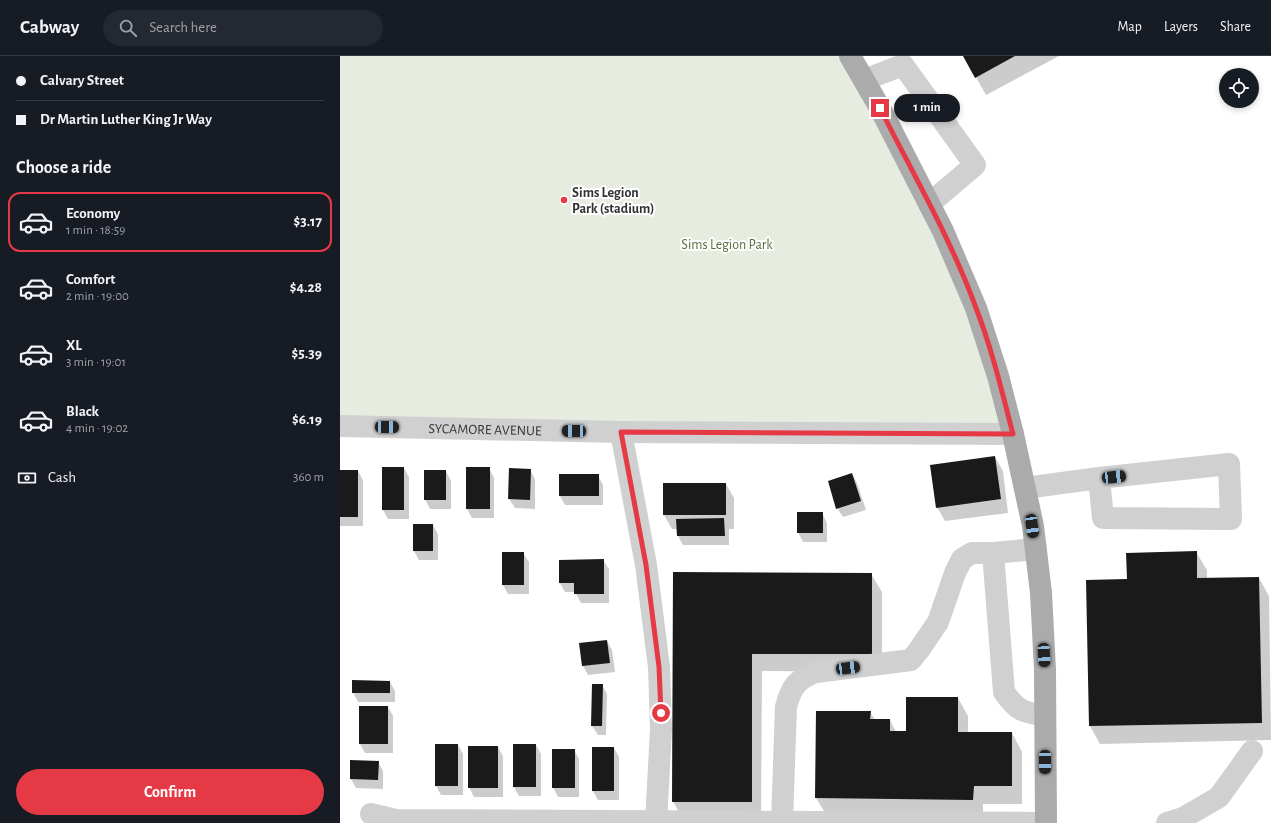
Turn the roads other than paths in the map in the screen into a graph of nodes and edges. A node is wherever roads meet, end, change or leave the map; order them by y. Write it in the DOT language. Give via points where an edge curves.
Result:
graph roads {
  1 [pos="850,56"];
  2 [pos="864,80"];
  3 [pos="929,204"];
  4 [pos="340,426"];
  5 [pos="621,432"];
  6 [pos="1013,434"];
  7 [pos="1099,478"];
  8 [pos="1025,488"];
  9 [pos="1036,549"];
  10 [pos="993,553"];
  11 [pos="1045,716"];
  12 [pos="1252,751"];
  13 [pos="371,814"];
  14 [pos="656,822"];
  15 [pos="777,822"];
  16 [pos="853,822"];
  17 [pos="1046,823"];
  18 [pos="1167,823"];
  1 -- 2 [label="main road"];
  2 -- 3 [label="main road"];
  2 -- 3 [label="street" via="903,65 975,165"];
  3 -- 6 [label="main road" via="976,308"];
  4 -- 5 [label="street, SYCAMORE AVENUE"];
  5 -- 6 [label="street, SYCAMORE AVENUE"];
  5 -- 14 [label="street" via="646,565 659,667 661,729"];
  6 -- 8 [label="main road"];
  7 -- 7 [label="street" via="1229,464 1231,519 1103,518"];
  7 -- 8 [label="street"];
  8 -- 9 [label="main road"];
  9 -- 10 [label="street"];
  9 -- 11 [label="main road" via="1041,593"];
  10 -- 11 [label="street" via="1004,692 1014,705 1024,712"];
  10 -- 15 [label="street" via="972,553 962,559 938,622 911,660 816,672 804,677 796,685 789,695 786,707"];
  11 -- 17 [label="main road"];
  12 -- 18 [label="street" via="1219,797 1183,818"];
  13 -- 14 [label="street" via="396,820"];
  14 -- 15 [label="street"];
  15 -- 16 [label="street"];
  16 -- 17 [label="street"];
}
